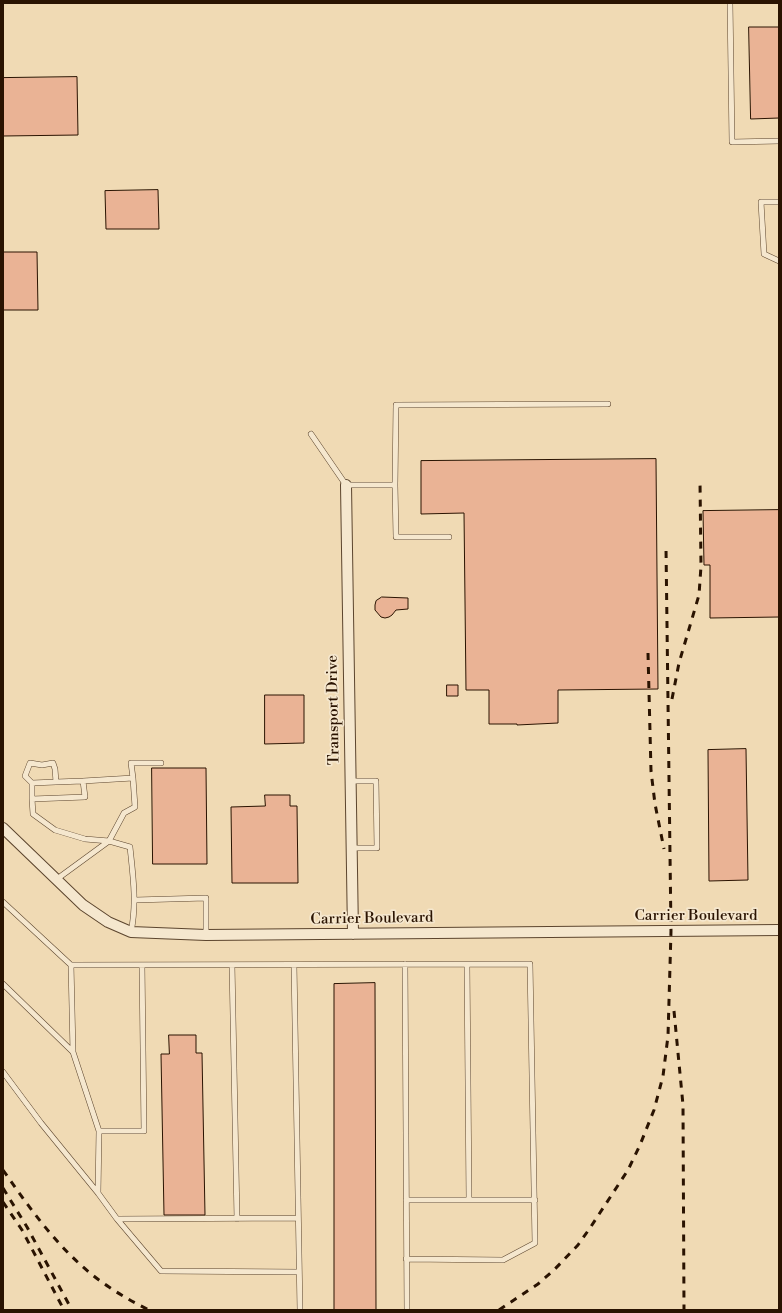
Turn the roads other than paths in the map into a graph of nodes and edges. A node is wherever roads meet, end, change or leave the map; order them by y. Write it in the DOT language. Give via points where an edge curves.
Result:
graph roads {
  1 [pos="730,3"];
  2 [pos="779,141"];
  3 [pos="779,202"];
  4 [pos="779,261"];
  5 [pos="608,404"];
  6 [pos="311,434"];
  7 [pos="346,485"];
  8 [pos="395,485"];
  9 [pos="449,537"];
  10 [pos="161,763"];
  11 [pos="132,778"];
  12 [pos="83,781"];
  13 [pos="350,781"];
  14 [pos="56,782"];
  15 [pos="32,783"];
  16 [pos="32,799"];
  17 [pos="3,828"];
  18 [pos="109,842"];
  19 [pos="351,848"];
  20 [pos="56,879"];
  21 [pos="135,900"];
  22 [pos="3,902"];
  23 [pos="779,930"];
  24 [pos="131,932"];
  25 [pos="354,934"];
  26 [pos="206,935"];
  27 [pos="294,964"];
  28 [pos="405,964"];
  29 [pos="71,965"];
  30 [pos="142,965"];
  31 [pos="232,965"];
  32 [pos="467,965"];
  33 [pos="3,984"];
  34 [pos="73,1052"];
  35 [pos="3,1072"];
  36 [pos="99,1131"];
  37 [pos="98,1193"];
  38 [pos="406,1200"];
  39 [pos="469,1200"];
  40 [pos="535,1200"];
  41 [pos="298,1218"];
  42 [pos="117,1219"];
  43 [pos="237,1219"];
  44 [pos="406,1259"];
  45 [pos="299,1272"];
  46 [pos="300,1310"];
  47 [pos="407,1310"];
  1 -- 2 [label="lane" via="732,142"];
  3 -- 4 [label="lane" via="761,202 764,254"];
  5 -- 8 [label="lane" via="396,405"];
  6 -- 7 [label="lane"];
  7 -- 8 [label="lane"];
  7 -- 13 [label="street, Transport Drive"];
  8 -- 9 [label="lane" via="396,537"];
  10 -- 11 [label="lane" via="131,763"];
  11 -- 12 [label="lane"];
  11 -- 18 [label="lane" via="135,808 124,813"];
  12 -- 14 [label="lane"];
  12 -- 16 [label="lane" via="85,797"];
  13 -- 19 [label="street, Transport Drive"];
  13 -- 19 [label="lane" via="376,781 377,833 377,848"];
  14 -- 15 [label="lane"];
  14 -- 15 [label="lane" via="53,763 30,764 25,776"];
  15 -- 16 [label="lane"];
  16 -- 18 [label="lane" via="33,814 54,830 84,840"];
  17 -- 20 [label="street, Carrier Boulevard"];
  18 -- 20 [label="lane"];
  18 -- 21 [label="lane" via="130,847"];
  19 -- 25 [label="street, Transport Drive"];
  20 -- 24 [label="street, Carrier Boulevard" via="83,905 108,922"];
  21 -- 24 [label="lane"];
  21 -- 26 [label="lane" via="206,898"];
  22 -- 29 [label="lane"];
  23 -- 25 [label="street, Carrier Boulevard"];
  24 -- 26 [label="street, Carrier Boulevard"];
  25 -- 26 [label="street, Carrier Boulevard"];
  27 -- 28 [label="lane"];
  27 -- 31 [label="lane"];
  27 -- 41 [label="lane"];
  28 -- 32 [label="lane"];
  28 -- 38 [label="lane"];
  29 -- 30 [label="lane"];
  29 -- 34 [label="lane"];
  30 -- 31 [label="lane"];
  30 -- 36 [label="lane" via="144,1131"];
  31 -- 43 [label="lane"];
  32 -- 39 [label="lane"];
  32 -- 40 [label="lane" via="530,964"];
  33 -- 34 [label="lane"];
  34 -- 36 [label="lane"];
  35 -- 37 [label="lane"];
  36 -- 37 [label="lane"];
  37 -- 42 [label="lane"];
  38 -- 39 [label="lane"];
  38 -- 44 [label="lane"];
  39 -- 40 [label="lane"];
  40 -- 44 [label="lane" via="535,1243 503,1260"];
  41 -- 43 [label="lane"];
  41 -- 45 [label="lane"];
  42 -- 43 [label="lane"];
  42 -- 45 [label="lane" via="160,1271"];
  44 -- 47 [label="lane"];
  45 -- 46 [label="lane"];
}
